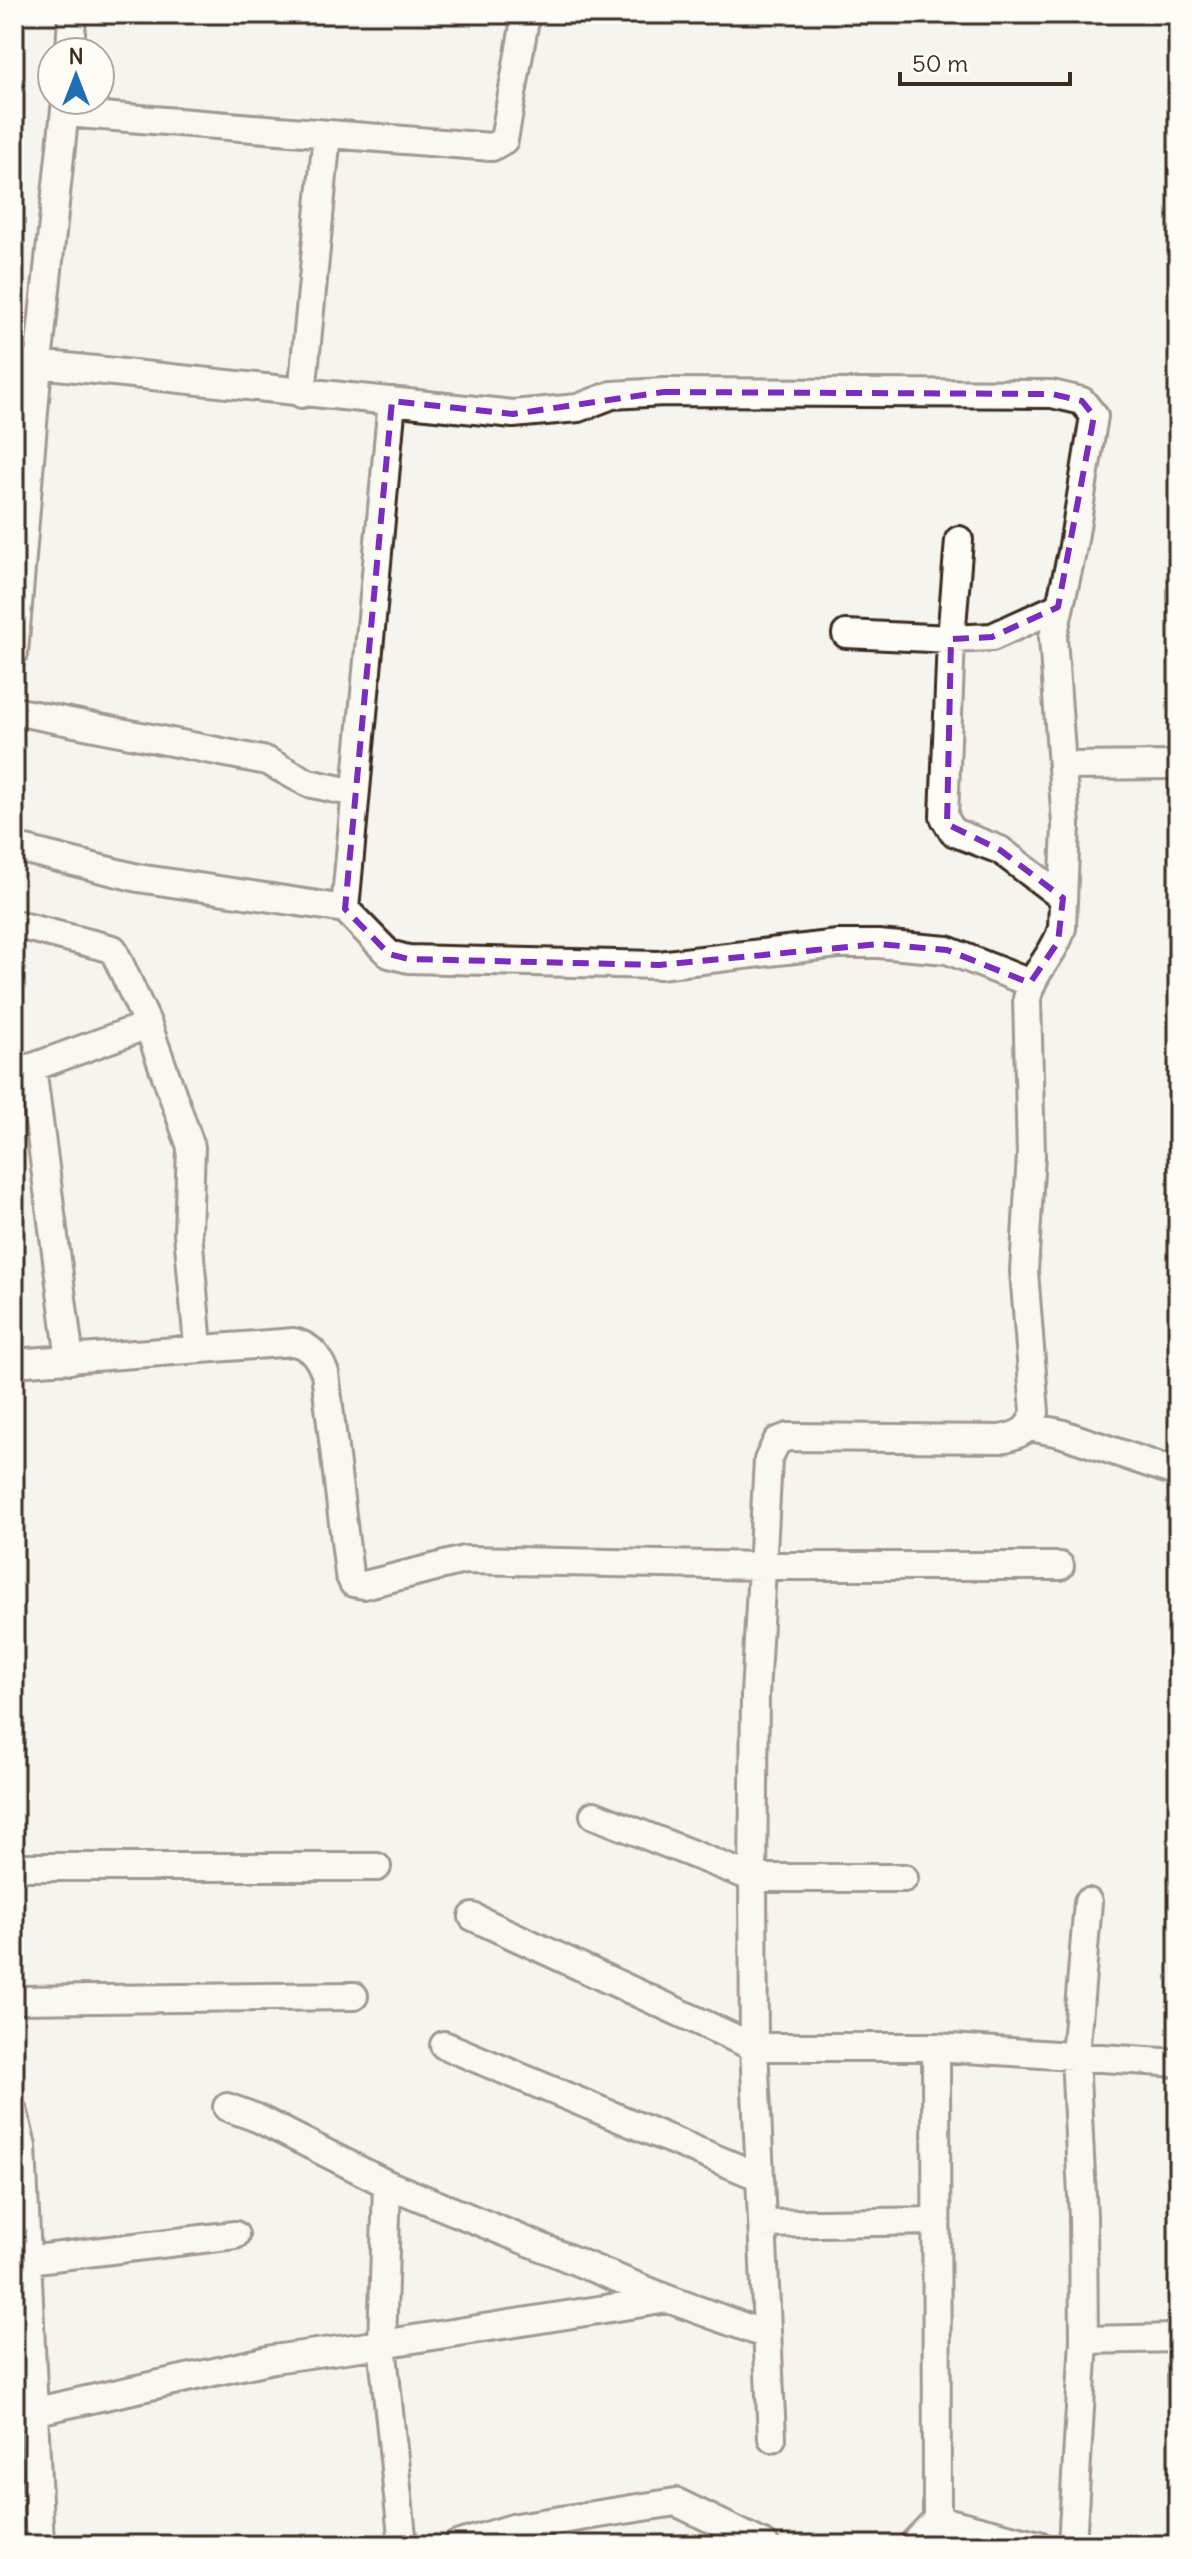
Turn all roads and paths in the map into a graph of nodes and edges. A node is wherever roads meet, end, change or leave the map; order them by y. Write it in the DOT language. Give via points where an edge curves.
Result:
graph roads {
  1 [pos="72,14"];
  2 [pos="526,14"];
  3 [pos="71,36"];
  4 [pos="116,111"];
  5 [pos="64,116"];
  6 [pos="327,134"];
  7 [pos="26,364"];
  8 [pos="302,394"];
  9 [pos="392,401"];
  10 [pos="959,540"];
  11 [pos="16,584"];
  12 [pos="1058,607"];
  13 [pos="846,634"];
  14 [pos="951,639"];
  15 [pos="14,653"];
  16 [pos="14,711"];
  17 [pos="1178,765"];
  18 [pos="1063,766"];
  19 [pos="355,793"];
  20 [pos="14,847"];
  21 [pos="1063,898"];
  22 [pos="345,909"];
  23 [pos="14,924"];
  24 [pos="1030,983"];
  25 [pos="148,1025"];
  26 [pos="23,1070"];
  27 [pos="198,1346"];
  28 [pos="70,1360"];
  29 [pos="14,1363"];
  30 [pos="1030,1427"];
  31 [pos="1178,1473"];
  32 [pos="762,1566"];
  33 [pos="1060,1566"];
  34 [pos="594,1815"];
  35 [pos="14,1867"];
  36 [pos="377,1867"];
  37 [pos="753,1878"];
  38 [pos="904,1878"];
  39 [pos="1088,1902"];
  40 [pos="473,1917"];
  41 [pos="354,1996"];
  42 [pos="14,2000"];
  43 [pos="444,2045"];
  44 [pos="754,2047"];
  45 [pos="936,2047"];
  46 [pos="1075,2056"];
  47 [pos="1178,2063"];
  48 [pos="227,2107"];
  49 [pos="14,2113"];
  50 [pos="760,2177"];
  51 [pos="387,2184"];
  52 [pos="936,2221"];
  53 [pos="762,2224"];
  54 [pos="235,2235"];
  55 [pos="28,2260"];
  56 [pos="668,2299"];
  57 [pos="767,2335"];
  58 [pos="1178,2338"];
  59 [pos="1084,2340"];
  60 [pos="382,2344"];
  61 [pos="25,2414"];
  62 [pos="772,2438"];
  63 [pos="937,2519"];
  64 [pos="516,2536"];
  65 [pos="1011,2542"];
  66 [pos="40,2545"];
  67 [pos="403,2545"];
  68 [pos="457,2545"];
  69 [pos="765,2545"];
  70 [pos="912,2545"];
  71 [pos="1039,2545"];
  72 [pos="1072,2545"];
  1 -- 3 [label="street"];
  2 -- 6 [label="street" via="504,140 492,147"];
  4 -- 6 [label="street"];
  5 -- 7 [label="street"];
  6 -- 8 [label="street"];
  7 -- 8 [label="street"];
  7 -- 11 [label="street"];
  8 -- 9 [label="street"];
  9 -- 12 [label="street" via="513,414 578,408 612,395 664,392 1052,394 1082,401 1094,416"];
  9 -- 19 [label="street"];
  10 -- 14 [label="street"];
  11 -- 15 [label="street"];
  12 -- 14 [label="street" via="992,637"];
  12 -- 18 [label="street" via="1053,637"];
  13 -- 14 [label="street"];
  14 -- 21 [label="street" via="947,824 953,832 1000,850"];
  16 -- 19 [label="street" via="267,761 308,783"];
  17 -- 18 [label="street"];
  18 -- 21 [label="street"];
  19 -- 22 [label="street"];
  20 -- 22 [label="street" via="138,878"];
  21 -- 24 [label="street" via="1058,942"];
  22 -- 24 [label="street" via="389,954 408,959 659,965 878,944 947,950"];
  23 -- 25 [label="street" via="113,949"];
  24 -- 30 [label="street" via="1031,1155 1024,1254 1035,1395"];
  25 -- 26 [label="street"];
  25 -- 27 [label="street" via="191,1147 188,1233"];
  26 -- 28 [label="street"];
  27 -- 28 [label="street"];
  27 -- 32 [label="street" via="294,1342 307,1345 318,1357 325,1373 353,1583 376,1583 464,1560"];
  28 -- 29 [label="street"];
  30 -- 31 [label="street"];
  30 -- 32 [label="street" via="1000,1439 777,1441 768,1460"];
  32 -- 33 [label="street"];
  32 -- 37 [label="street"];
  34 -- 37 [label="street"];
  35 -- 36 [label="street"];
  37 -- 38 [label="street"];
  37 -- 44 [label="street"];
  39 -- 46 [label="street"];
  40 -- 44 [label="street"];
  41 -- 42 [label="street"];
  43 -- 50 [label="street"];
  44 -- 45 [label="street"];
  44 -- 50 [label="street"];
  45 -- 46 [label="street"];
  45 -- 52 [label="street"];
  46 -- 47 [label="street"];
  46 -- 59 [label="street"];
  48 -- 51 [label="street"];
  49 -- 55 [label="street" via="22,2147"];
  50 -- 53 [label="street"];
  51 -- 56 [label="street"];
  51 -- 60 [label="street"];
  52 -- 53 [label="street"];
  52 -- 63 [label="street"];
  53 -- 57 [label="street"];
  54 -- 55 [label="street"];
  55 -- 61 [label="street"];
  56 -- 57 [label="street"];
  56 -- 60 [label="street"];
  57 -- 62 [label="street"];
  58 -- 59 [label="street"];
  59 -- 72 [label="street"];
  60 -- 61 [label="street" via="273,2359"];
  60 -- 67 [label="street"];
  61 -- 66 [label="street"];
  63 -- 65 [label="street"];
  63 -- 70 [label="street"];
  64 -- 68 [label="street"];
  64 -- 69 [label="street" via="676,2502"];
  65 -- 71 [label="street"];
}
